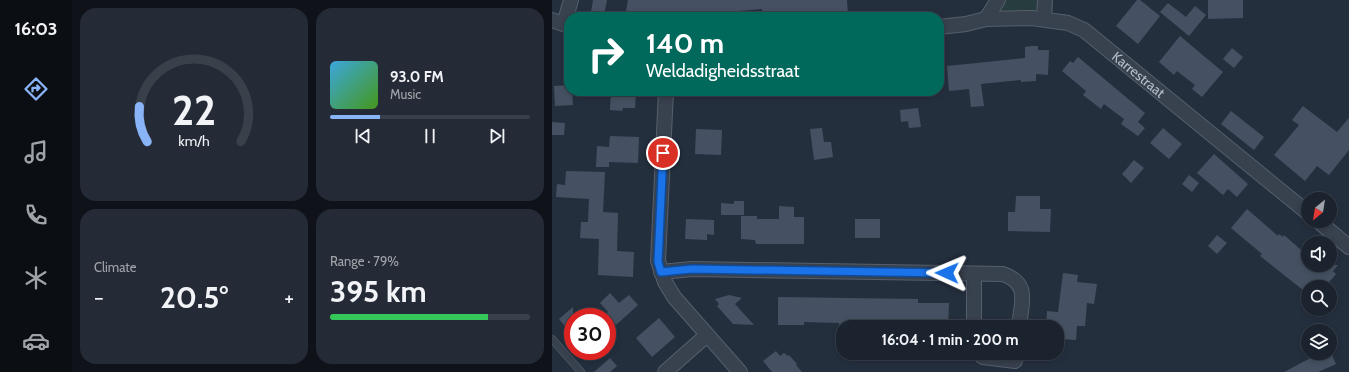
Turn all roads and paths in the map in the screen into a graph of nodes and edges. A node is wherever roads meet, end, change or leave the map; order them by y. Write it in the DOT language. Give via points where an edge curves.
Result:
graph roads {
  1 [pos="571,0"];
  2 [pos="998,0"];
  3 [pos="1045,0"];
  4 [pos="565,12"];
  5 [pos="564,15"];
  6 [pos="986,19"];
  7 [pos="1044,19"];
  8 [pos="559,25"];
  9 [pos="944,26"];
  10 [pos="666,96"];
  11 [pos="1301,207"];
  12 [pos="1326,228"];
  13 [pos="1349,247"];
  14 [pos="661,272"];
  15 [pos="974,274"];
  16 [pos="974,320"];
  17 [pos="1020,320"];
  18 [pos="708,335"];
  19 [pos="552,339"];
  20 [pos="1003,360"];
  21 [pos="1015,362"];
  22 [pos="581,372"];
  23 [pos="665,372"];
  24 [pos="740,372"];
  1 -- 4 [label="street"];
  2 -- 6 [label="street"];
  3 -- 7 [label="street"];
  5 -- 8 [label="street"];
  6 -- 7 [label="street, Karrestraat"];
  6 -- 9 [label="street, Karrestraat"];
  7 -- 11 [label="street, Karrestraat" via="1068,22 1084,30"];
  10 -- 14 [label="street" via="658,262"];
  12 -- 13 [label="street"];
  14 -- 15 [label="street" via="692,269"];
  14 -- 18 [label="street" via="674,297"];
  15 -- 16 [label="street"];
  15 -- 17 [label="street" via="1003,274 1020,284 1023,292"];
  18 -- 23 [label="street"];
  18 -- 24 [label="street"];
  19 -- 22 [label="lane"];
  20 -- 21 [label="street"];
}
